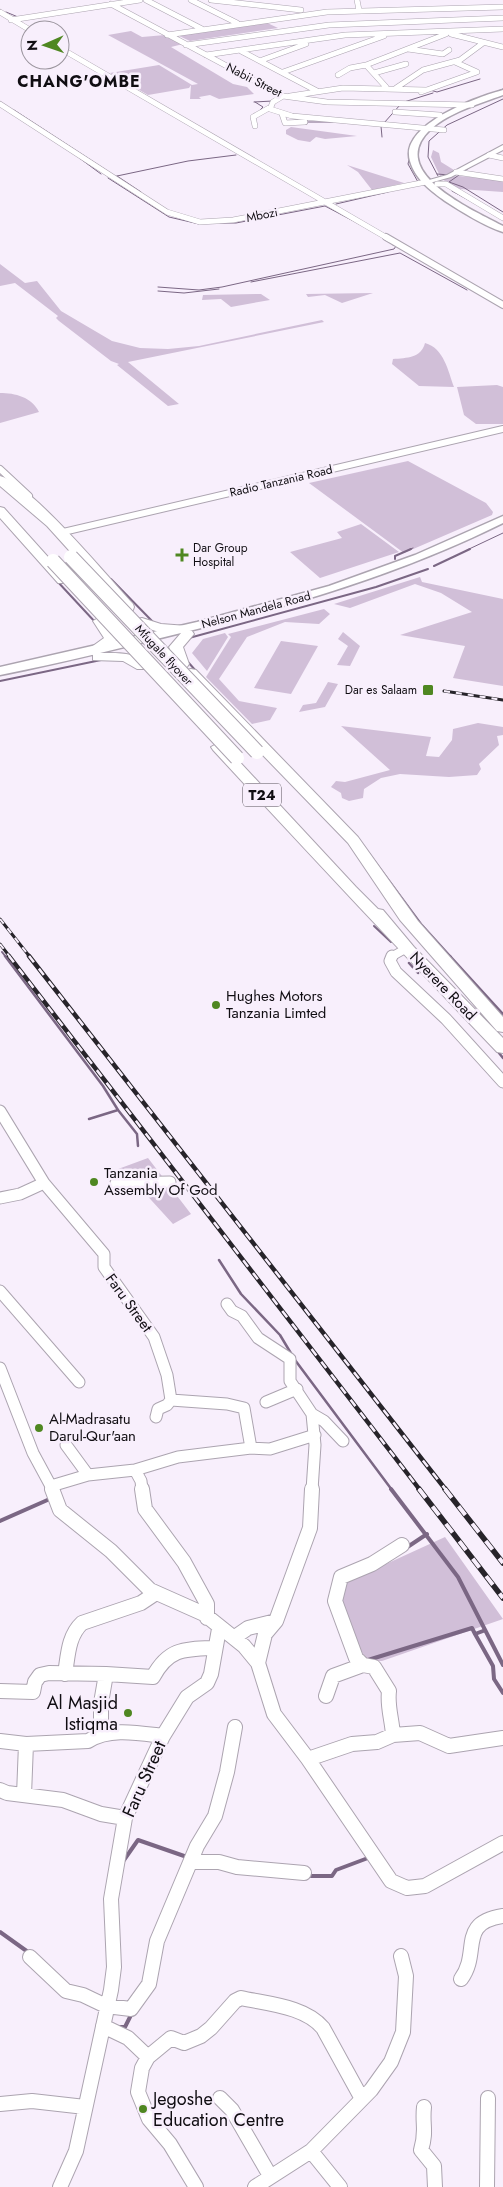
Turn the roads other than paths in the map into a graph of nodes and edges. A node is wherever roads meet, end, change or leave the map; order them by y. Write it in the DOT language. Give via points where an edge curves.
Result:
graph roads {
  1 [pos="140,0"];
  2 [pos="146,0"];
  3 [pos="191,0"];
  4 [pos="211,0"];
  5 [pos="357,0"];
  6 [pos="110,4"];
  7 [pos="503,7"];
  8 [pos="390,9"];
  9 [pos="359,10"];
  10 [pos="0,12"];
  11 [pos="327,12"];
  12 [pos="503,18"];
  13 [pos="11,20"];
  14 [pos="260,20"];
  15 [pos="396,20"];
  16 [pos="237,23"];
  17 [pos="20,25"];
  18 [pos="329,25"];
  19 [pos="202,28"];
  20 [pos="503,29"];
  21 [pos="281,30"];
  22 [pos="450,32"];
  23 [pos="393,33"];
  24 [pos="167,35"];
  25 [pos="345,35"];
  26 [pos="327,37"];
  27 [pos="483,43"];
  28 [pos="186,45"];
  29 [pos="503,47"];
  30 [pos="407,49"];
  31 [pos="240,50"];
  32 [pos="449,50"];
  33 [pos="70,54"];
  34 [pos="206,56"];
  35 [pos="262,60"];
  36 [pos="455,62"];
  37 [pos="406,64"];
  38 [pos="366,65"];
  39 [pos="283,72"];
  40 [pos="374,73"];
  41 [pos="338,75"];
  42 [pos="386,87"];
  43 [pos="396,88"];
  44 [pos="426,90"];
  45 [pos="317,91"];
  46 [pos="503,92"];
  47 [pos="412,95"];
  48 [pos="503,96"];
  49 [pos="285,97"];
  50 [pos="334,102"];
  51 [pos="383,102"];
  52 [pos="358,103"];
  53 [pos="0,104"];
  54 [pos="269,105"];
  55 [pos="472,105"];
  56 [pos="261,106"];
  57 [pos="302,106"];
  58 [pos="329,108"];
  59 [pos="394,112"];
  60 [pos="282,114"];
  61 [pos="440,115"];
  62 [pos="298,116"];
  63 [pos="299,122"];
  64 [pos="312,122"];
  65 [pos="369,124"];
  66 [pos="255,126"];
  67 [pos="428,128"];
  68 [pos="441,130"];
  69 [pos="367,131"];
  70 [pos="503,147"];
  71 [pos="489,155"];
  72 [pos="503,158"];
  73 [pos="456,172"];
  74 [pos="503,179"];
  75 [pos="432,182"];
  76 [pos="325,204"];
  77 [pos="503,218"];
  78 [pos="503,223"];
  79 [pos="503,229"];
  80 [pos="503,305"];
  81 [pos="503,429"];
  82 [pos="0,469"];
  83 [pos="0,480"];
  84 [pos="0,485"];
  85 [pos="0,504"];
  86 [pos="0,511"];
  87 [pos="503,519"];
  88 [pos="503,528"];
  89 [pos="63,532"];
  90 [pos="100,621"];
  91 [pos="142,622"];
  92 [pos="185,632"];
  93 [pos="158,638"];
  94 [pos="124,647"];
  95 [pos="95,654"];
  96 [pos="182,664"];
  97 [pos="142,666"];
  98 [pos="0,671"];
  99 [pos="0,679"];
  100 [pos="384,923"];
  101 [pos="413,925"];
  102 [pos="407,948"];
  103 [pos="503,1027"];
  104 [pos="503,1048"];
  105 [pos="503,1082"];
  106 [pos="0,1111"];
  107 [pos="170,1182"];
  108 [pos="44,1183"];
  109 [pos="116,1183"];
  110 [pos="0,1198"];
  111 [pos="0,1291"];
  112 [pos="227,1304"];
  113 [pos="0,1368"];
  114 [pos="79,1382"];
  115 [pos="297,1389"];
  116 [pos="171,1400"];
  117 [pos="266,1402"];
  118 [pos="312,1414"];
  119 [pos="156,1417"];
  120 [pos="315,1435"];
  121 [pos="343,1441"];
  122 [pos="66,1445"];
  123 [pos="250,1448"];
  124 [pos="135,1470"];
  125 [pos="88,1475"];
  126 [pos="51,1486"];
  127 [pos="402,1545"];
  128 [pos="156,1593"];
  129 [pos="207,1618"];
  130 [pos="276,1621"];
  131 [pos="219,1629"];
  132 [pos="235,1638"];
  133 [pos="214,1654"];
  134 [pos="258,1663"];
  135 [pos="363,1666"];
  136 [pos="65,1674"];
  137 [pos="106,1674"];
  138 [pos="0,1691"];
  139 [pos="326,1696"];
  140 [pos="235,1728"];
  141 [pos="101,1734"];
  142 [pos="393,1735"];
  143 [pos="163,1736"];
  144 [pos="503,1738"];
  145 [pos="0,1742"];
  146 [pos="26,1744"];
  147 [pos="308,1759"];
  148 [pos="0,1790"];
  149 [pos="24,1795"];
  150 [pos="125,1818"];
  151 [pos="503,1843"];
  152 [pos="192,1862"];
  153 [pos="304,1873"];
  154 [pos="503,1916"];
  155 [pos="401,1956"];
  156 [pos="30,1957"];
  157 [pos="461,1979"];
  158 [pos="106,2006"];
  159 [pos="104,2026"];
  160 [pos="148,2057"];
  161 [pos="220,2098"];
  162 [pos="488,2098"];
  163 [pos="362,2099"];
  164 [pos="0,2104"];
  165 [pos="85,2107"];
  166 [pos="424,2107"];
  167 [pos="310,2151"];
  168 [pos="260,2183"];
  169 [pos="60,2187"];
  170 [pos="196,2187"];
  171 [pos="340,2187"];
  172 [pos="435,2187"];
  173 [pos="487,2187"];
  1 -- 6 [label="street"];
  2 -- 19 [label="street"];
  3 -- 16 [label="street"];
  4 -- 11 [label="street"];
  5 -- 9 [label="street"];
  6 -- 13 [label="street"];
  6 -- 24 [label="street, Nabii Street"];
  7 -- 8 [label="street"];
  8 -- 9 [label="street"];
  8 -- 15 [label="street"];
  9 -- 11 [label="street"];
  10 -- 13 [label="street"];
  11 -- 14 [label="street"];
  12 -- 15 [label="street"];
  13 -- 17 [label="street"];
  14 -- 16 [label="street"];
  14 -- 21 [label="street"];
  15 -- 18 [label="street"];
  16 -- 19 [label="street"];
  18 -- 21 [label="street"];
  18 -- 25 [label="street"];
  19 -- 24 [label="street"];
  20 -- 22 [label="street"];
  21 -- 28 [label="street"];
  22 -- 23 [label="street"];
  22 -- 27 [label="street"];
  22 -- 30 [label="street"];
  23 -- 25 [label="street"];
  23 -- 39 [label="street"];
  24 -- 28 [label="street, Nabii Street"];
  25 -- 26 [label="street"];
  26 -- 31 [label="street"];
  26 -- 35 [label="street"];
  27 -- 29 [label="street"];
  27 -- 36 [label="street"];
  28 -- 34 [label="street, Nabii Street"];
  30 -- 32 [label="street" via="443,54"];
  30 -- 38 [label="street"];
  31 -- 34 [label="street"];
  31 -- 35 [label="street"];
  33 -- 76 [label="street"];
  34 -- 49 [label="street, Nabii Street"];
  35 -- 39 [label="street"];
  36 -- 43 [label="street" via="423,70"];
  36 -- 44 [label="street" via="476,72"];
  37 -- 40 [label="street"];
  38 -- 40 [label="street"];
  38 -- 41 [label="street" via="350,68"];
  39 -- 45 [label="street"];
  40 -- 42 [label="street"];
  42 -- 43 [label="street"];
  42 -- 45 [label="street"];
  43 -- 44 [label="street"];
  44 -- 47 [label="street"];
  45 -- 49 [label="street"];
  46 -- 55 [label="main road"];
  48 -- 68 [label="main road" via="464,113"];
  49 -- 54 [label="street"];
  49 -- 57 [label="street, Nabii Street"];
  50 -- 52 [label="street, Nabii Street"];
  50 -- 57 [label="street, Nabii Street"];
  50 -- 58 [label="street"];
  51 -- 52 [label="street, Nabii Street"];
  51 -- 52 [label="street" via="360,110"];
  51 -- 55 [label="street, Nabii Street"];
  53 -- 76 [label="street, Mbozi" via="167,212 194,221 233,220"];
  54 -- 56 [label="street"];
  54 -- 60 [label="street"];
  54 -- 66 [label="street" via="253,117"];
  55 -- 67 [label="main road"];
  57 -- 62 [label="street"];
  59 -- 61 [label="street"];
  60 -- 62 [label="street"];
  60 -- 63 [label="street" via="285,123"];
  62 -- 63 [label="street"];
  62 -- 65 [label="street"];
  63 -- 64 [label="street"];
  65 -- 67 [label="street"];
  65 -- 69 [label="street"];
  67 -- 68 [label="street"];
  67 -- 75 [label="main road" via="416,143 412,160 415,168"];
  68 -- 75 [label="main road" via="426,142 422,151 424,167"];
  70 -- 71 [label="street"];
  71 -- 72 [label="street"];
  71 -- 73 [label="street"];
  73 -- 74 [label="street"];
  73 -- 75 [label="street"];
  75 -- 76 [label="street, Mbozi"];
  75 -- 77 [label="street" via="446,184"];
  75 -- 78 [label="main road"];
  75 -- 79 [label="main road" via="444,195"];
  76 -- 80 [label="street"];
  81 -- 89 [label="street, Radio Tanzania Road"];
  82 -- 89 [label="street"];
  83 -- 89 [label="highway, T24"];
  84 -- 101 [label="highway, Mfugale flyover, bridge" via="344,843"];
  85 -- 100 [label="highway, Mfugale flyover, bridge" via="334,861"];
  86 -- 90 [label="highway, T24"];
  87 -- 92 [label="main road, Nelson Mandela Road" via="374,576"];
  88 -- 92 [label="main road, Nelson Mandela Road" via="324,599"];
  89 -- 91 [label="highway, T24"];
  90 -- 94 [label="highway, T24"];
  90 -- 95 [label="highway" via="111,639"];
  91 -- 92 [label="highway"];
  91 -- 93 [label="highway, T24"];
  92 -- 93 [label="main road, Nelson Mandela Road"];
  92 -- 96 [label="highway" via="176,647"];
  93 -- 94 [label="main road, Nelson Mandela Road"];
  93 -- 96 [label="highway, T24"];
  94 -- 95 [label="main road, Nelson Mandela Road"];
  94 -- 97 [label="highway, T24"];
  95 -- 97 [label="highway" via="126,657"];
  95 -- 98 [label="main road, Nelson Mandela Road"];
  95 -- 99 [label="main road, Nelson Mandela Road"];
  96 -- 101 [label="highway, T24" via="353,840"];
  97 -- 100 [label="highway, T24"];
  100 -- 102 [label="highway, Nyerere Road / T24"];
  101 -- 103 [label="highway, Nyerere Road / T24"];
  102 -- 104 [label="highway, Nyerere Road / T24"];
  102 -- 105 [label="street" via="392,955 390,962 396,972 446,1019"];
  106 -- 108 [label="street, Faru Street"];
  107 -- 109 [label="street"];
  108 -- 110 [label="street" via="20,1194"];
  108 -- 116 [label="street, Faru Street" via="104,1254 104,1267 154,1337 167,1375"];
  111 -- 114 [label="street"];
  112 -- 115 [label="street" via="242,1316 258,1338 290,1360 290,1381"];
  113 -- 126 [label="street" via="33,1453"];
  115 -- 117 [label="street"];
  115 -- 118 [label="street"];
  116 -- 119 [label="street" via="158,1409"];
  116 -- 123 [label="street" via="230,1403 244,1408"];
  118 -- 120 [label="street"];
  118 -- 121 [label="street" via="324,1421"];
  120 -- 123 [label="street" via="270,1449"];
  120 -- 130 [label="street" via="310,1528"];
  122 -- 125 [label="street"];
  123 -- 124 [label="street" via="178,1457"];
  124 -- 125 [label="street"];
  124 -- 129 [label="street" via="141,1481 145,1509 184,1562 207,1604"];
  125 -- 126 [label="street"];
  126 -- 128 [label="street" via="64,1515 104,1544"];
  127 -- 135 [label="street" via="372,1564 341,1577 335,1601 337,1611 356,1658"];
  128 -- 129 [label="street"];
  128 -- 136 [label="street" via="146,1604 121,1608 80,1624 74,1631"];
  129 -- 131 [label="street"];
  130 -- 132 [label="street" via="249,1627 238,1632"];
  130 -- 134 [label="street" via="265,1634"];
  131 -- 132 [label="street"];
  131 -- 133 [label="street, Faru Street"];
  132 -- 134 [label="street"];
  133 -- 137 [label="street" via="213,1648 197,1648 171,1656 161,1663 153,1677"];
  133 -- 143 [label="street, Faru Street" via="207,1683 187,1696"];
  134 -- 147 [label="street" via="274,1714"];
  135 -- 139 [label="street" via="333,1676"];
  135 -- 142 [label="street" via="374,1667 390,1691 387,1704"];
  136 -- 137 [label="street"];
  136 -- 138 [label="street" via="40,1675 33,1692"];
  137 -- 141 [label="street" via="101,1702"];
  140 -- 152 [label="street" via="231,1759 215,1815 195,1848"];
  141 -- 143 [label="street" via="131,1732"];
  141 -- 146 [label="street" via="92,1736 88,1741"];
  142 -- 144 [label="street" via="420,1733 449,1746"];
  142 -- 147 [label="street"];
  143 -- 150 [label="street, Faru Street"];
  145 -- 146 [label="street"];
  146 -- 149 [label="street"];
  147 -- 151 [label="street" via="391,1881 400,1887 425,1886"];
  148 -- 149 [label="street"];
  149 -- 150 [label="street" via="63,1800 101,1814"];
  150 -- 158 [label="street, Faru Street" via="111,1899 114,1966"];
  152 -- 153 [label="street" via="219,1862 237,1867"];
  152 -- 158 [label="street" via="156,1941 149,1984 131,2009"];
  154 -- 157 [label="street" via="489,1918 475,1929 468,1969"];
  155 -- 163 [label="street" via="406,1976 403,2032 391,2062"];
  156 -- 158 [label="street" via="66,1991"];
  158 -- 159 [label="street, Faru Street"];
  159 -- 160 [label="street" via="122,2032 141,2046"];
  159 -- 165 [label="street, Faru Street"];
  160 -- 163 [label="street" via="171,2038 184,2043 201,2036 241,1998 315,2018"];
  160 -- 170 [label="street" via="142,2068 138,2092 149,2119 170,2144"];
  161 -- 168 [label="street" via="232,2110 269,2174"];
  162 -- 173 [label="street"];
  163 -- 167 [label="street"];
  164 -- 165 [label="street" via="32,2101"];
  165 -- 169 [label="street, Faru Street" via="76,2150"];
  166 -- 172 [label="street" via="426,2134 421,2150 434,2166"];
  167 -- 168 [label="street"];
  167 -- 171 [label="street"];
}
